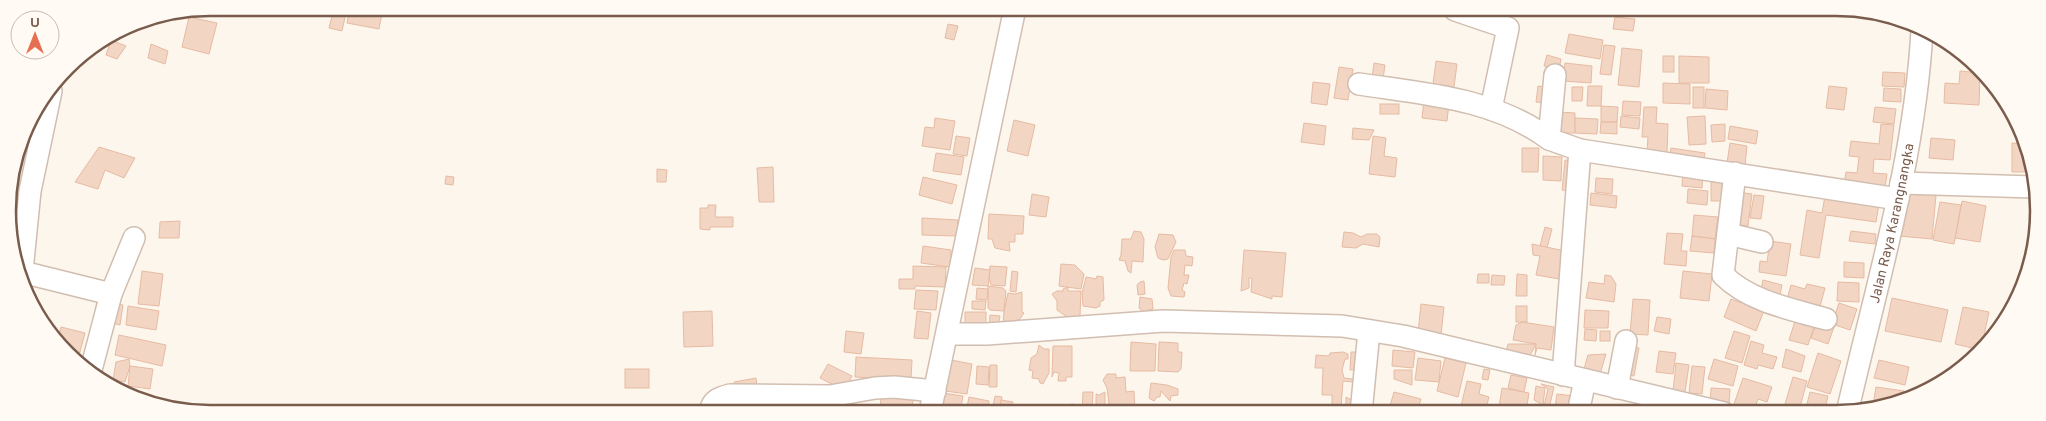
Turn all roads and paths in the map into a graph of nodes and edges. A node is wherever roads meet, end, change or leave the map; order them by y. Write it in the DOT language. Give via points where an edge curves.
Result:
graph roads {
  1 [pos="1013,16"];
  2 [pos="1473,16"];
  3 [pos="1922,36"];
  4 [pos="1555,75"];
  5 [pos="1359,84"];
  6 [pos="48,104"];
  7 [pos="1491,109"];
  8 [pos="1549,139"];
  9 [pos="1580,150"];
  10 [pos="1735,173"];
  11 [pos="2028,188"];
  12 [pos="1900,191"];
  13 [pos="1728,234"];
  14 [pos="134,238"];
  15 [pos="1762,242"];
  16 [pos="23,259"];
  17 [pos="28,276"];
  18 [pos="111,294"];
  19 [pos="1826,318"];
  20 [pos="1369,331"];
  21 [pos="948,334"];
  22 [pos="1626,341"];
  23 [pos="92,365"];
  24 [pos="1563,375"];
  25 [pos="1586,380"];
  26 [pos="1618,388"];
  27 [pos="934,391"];
  28 [pos="1849,404"];
  29 [pos="712,405"];
  30 [pos="931,405"];
  31 [pos="1362,405"];
  32 [pos="1580,405"];
  33 [pos="1677,405"];
  1 -- 21 [label="street"];
  2 -- 7 [label="street" via="1508,28"];
  3 -- 12 [label="street, Jalan Raya Karangnangka"];
  4 -- 8 [label="street"];
  5 -- 7 [label="street" via="1449,98"];
  6 -- 16 [label="street" via="30,191"];
  7 -- 8 [label="street" via="1518,118"];
  8 -- 9 [label="street"];
  9 -- 10 [label="street"];
  9 -- 24 [label="street"];
  10 -- 12 [label="street"];
  10 -- 13 [label="street"];
  11 -- 12 [label="street"];
  12 -- 28 [label="street, Jalan Raya Karangnangka"];
  13 -- 15 [label="street"];
  13 -- 19 [label="street" via="1723,274 1735,286 1779,306"];
  14 -- 18 [label="street"];
  17 -- 18 [label="street"];
  18 -- 23 [label="street"];
  20 -- 21 [label="street" via="1342,326 1163,322"];
  20 -- 24 [label="street" via="1403,336"];
  20 -- 31 [label="street"];
  21 -- 27 [label="street"];
  22 -- 26 [label="street"];
  24 -- 25 [label="street"];
  25 -- 26 [label="street"];
  25 -- 32 [label="street"];
  26 -- 33 [label="street"];
  27 -- 29 [label="street" via="894,387 830,396 730,395 718,398"];
  27 -- 30 [label="street"];
}
